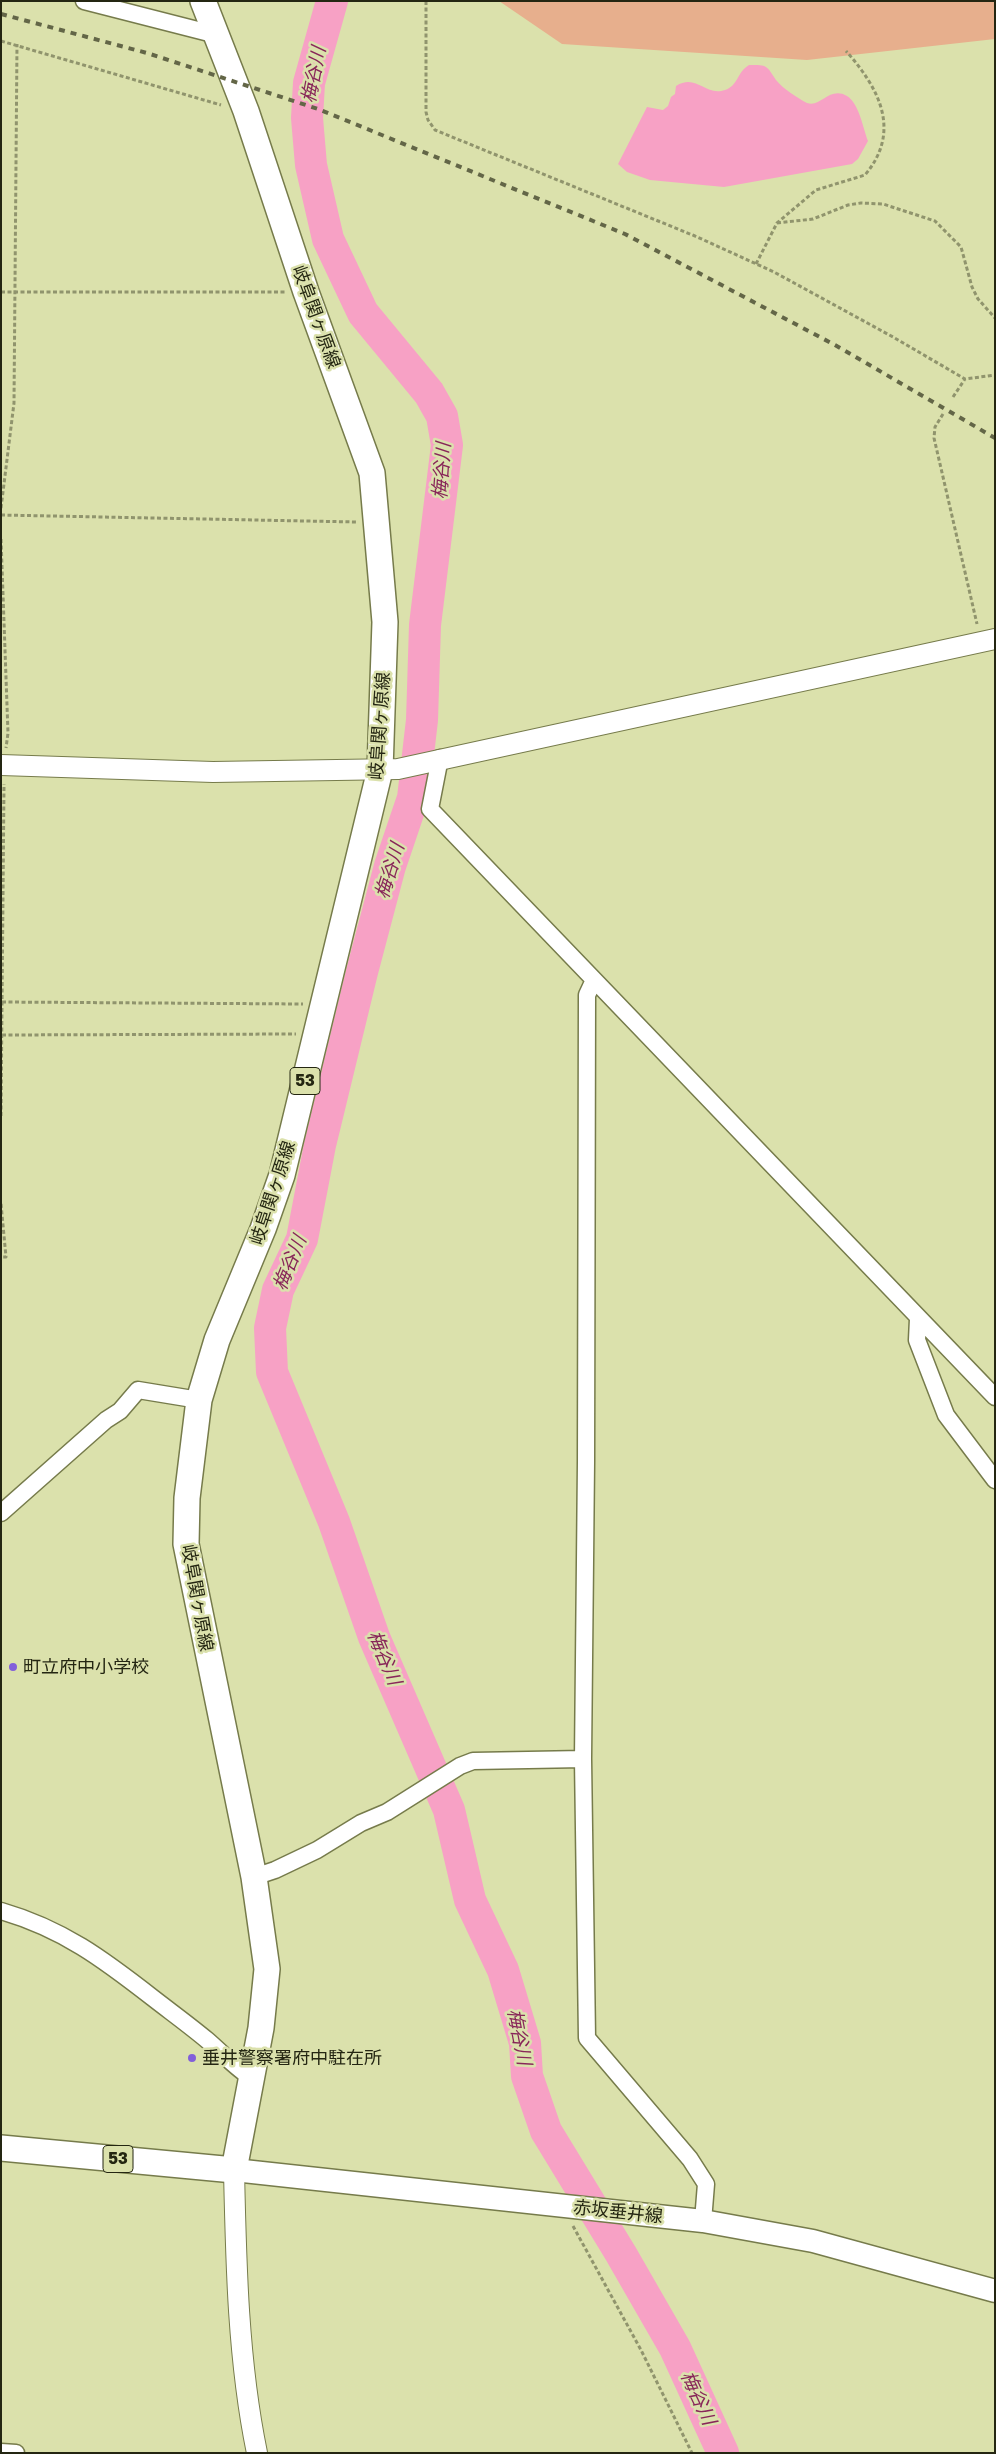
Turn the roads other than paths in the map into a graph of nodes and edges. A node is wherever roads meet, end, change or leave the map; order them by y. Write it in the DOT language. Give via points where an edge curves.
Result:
graph roads {
  1 [pos="84,1"];
  2 [pos="203,1"];
  3 [pos="217,35"];
  4 [pos="988,640"];
  5 [pos="436,760"];
  6 [pos="2,765"];
  7 [pos="389,769"];
  8 [pos="594,980"];
  9 [pos="918,1319"];
  10 [pos="995,1397"];
  11 [pos="199,1400"];
  12 [pos="995,1480"];
  13 [pos="1,1512"];
  14 [pos="583,1759"];
  15 [pos="254,1877"];
  16 [pos="1,1911"];
  17 [pos="250,2077"];
  18 [pos="1,2148"];
  19 [pos="234,2170"];
  20 [pos="703,2221"];
  21 [pos="995,2291"];
  22 [pos="1,2452"];
  23 [pos="16,2453"];
  24 [pos="257,2453"];
  1 -- 3 [label="street"];
  2 -- 3 [label="main road, 岐阜関ヶ原線 / 53"];
  3 -- 7 [label="main road, 岐阜関ヶ原線 / 53" via="372,473 385,622"];
  4 -- 5 [label="street"];
  5 -- 7 [label="street"];
  5 -- 8 [label="street" via="430,809"];
  6 -- 7 [label="street" via="213,772"];
  7 -- 11 [label="main road, 岐阜関ヶ原線 / 53" via="316,1034 282,1175 217,1340"];
  8 -- 9 [label="street"];
  8 -- 14 [label="street" via="587,995"];
  9 -- 10 [label="street"];
  9 -- 12 [label="street" via="917,1340 946,1415"];
  11 -- 13 [label="street" via="138,1390 120,1411"];
  11 -- 15 [label="main road, 岐阜関ヶ原線 / 53" via="187,1498 186,1544"];
  14 -- 15 [label="street" via="473,1761 317,1850"];
  14 -- 20 [label="street" via="587,2038 690,2159 706,2184"];
  15 -- 17 [label="main road, 岐阜関ヶ原線 / 53" via="267,1969 261,2028"];
  16 -- 17 [label="street" via="66,1936 100,1956"];
  17 -- 19 [label="main road, 岐阜関ヶ原線 / 53"];
  18 -- 19 [label="main road, 53"];
  19 -- 20 [label="main road, 赤坂垂井線"];
  19 -- 24 [label="street" via="244,2358"];
  20 -- 21 [label="main road, 赤坂垂井線" via="813,2241"];
  22 -- 23 [label="street"];
}
